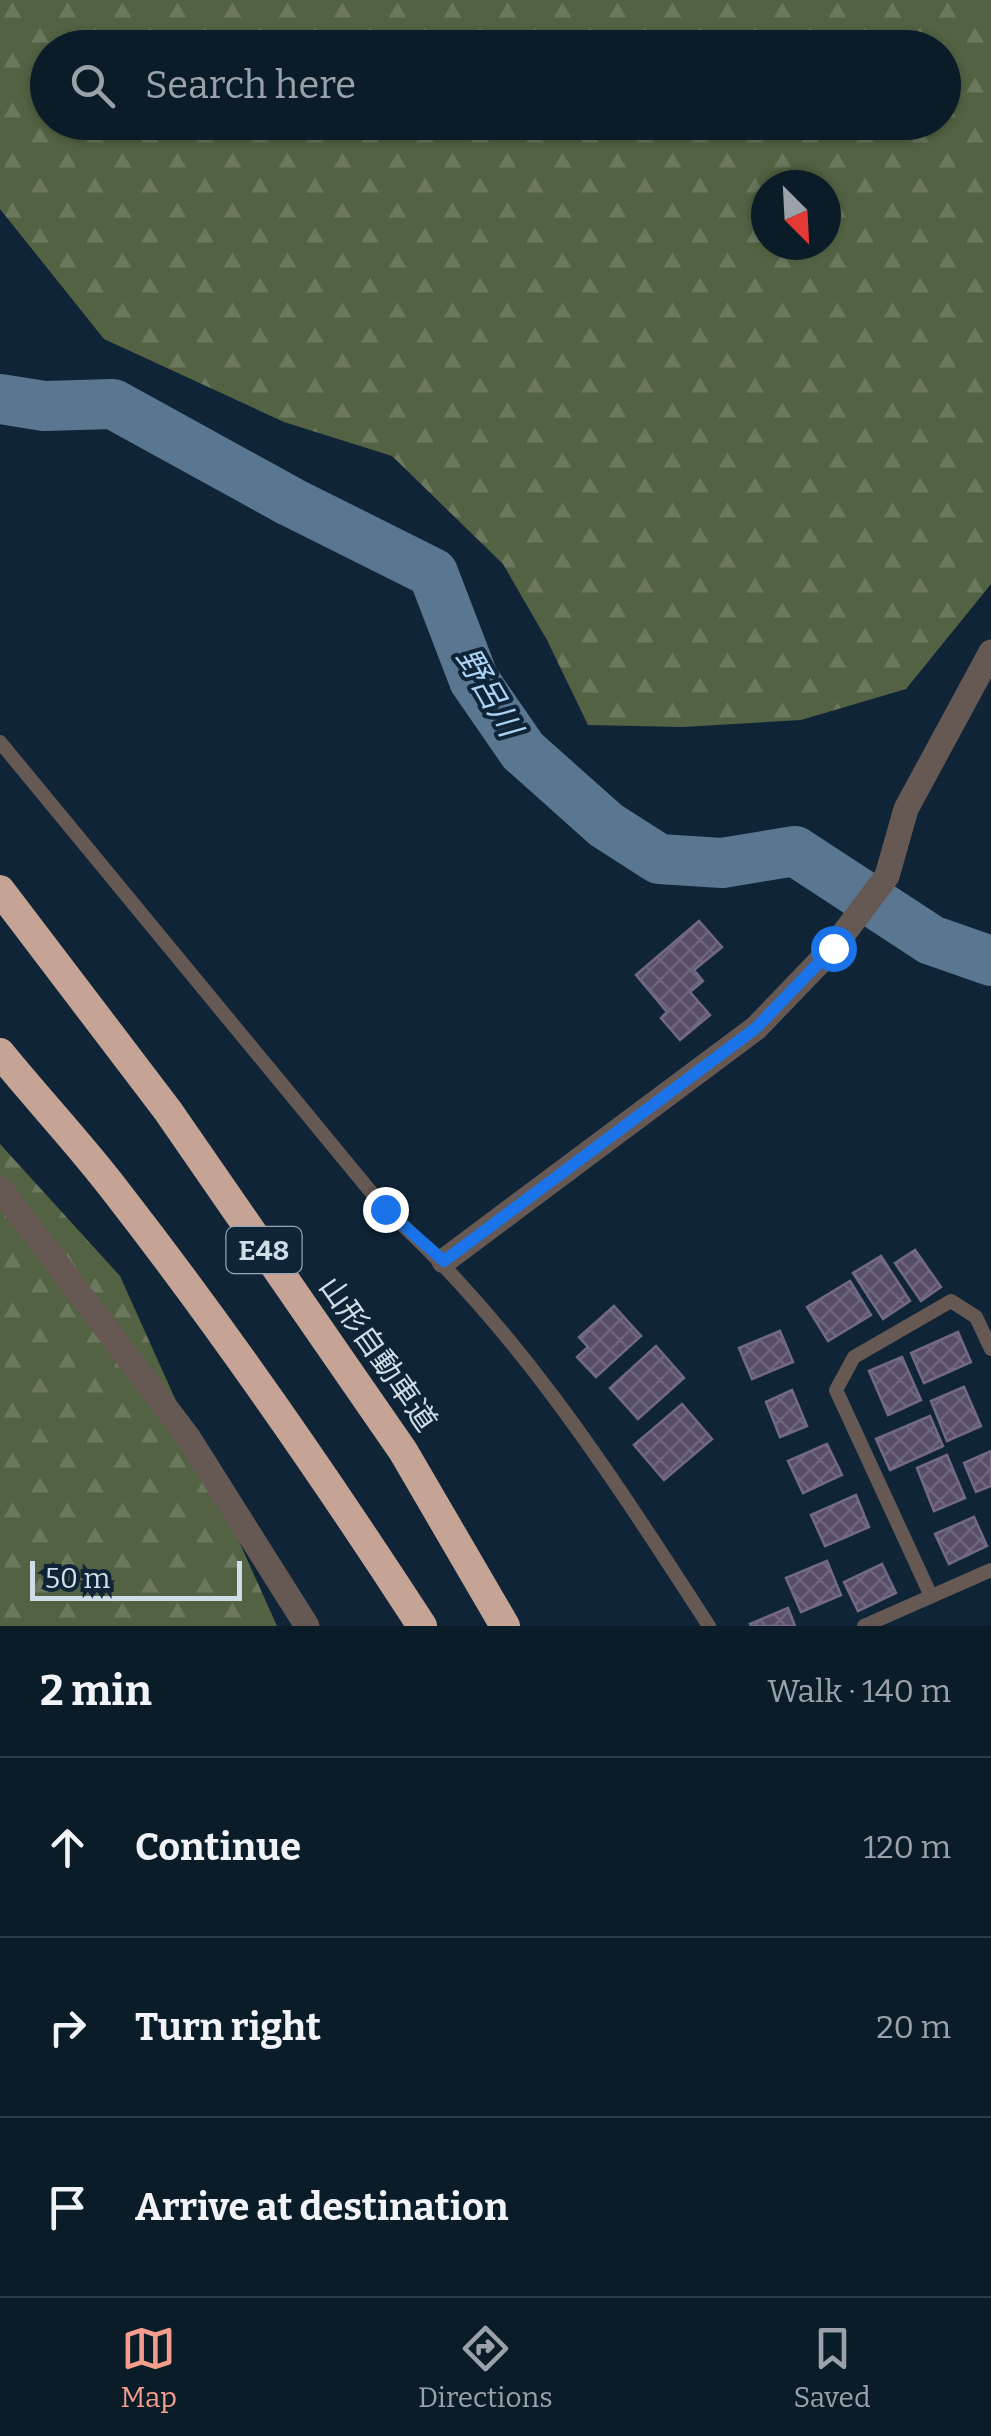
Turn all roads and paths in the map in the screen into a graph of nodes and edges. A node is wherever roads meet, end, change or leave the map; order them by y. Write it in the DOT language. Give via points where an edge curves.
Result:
graph roads {
  1 [pos="991,652"];
  2 [pos="0,742"];
  3 [pos="0,890"];
  4 [pos="0,1053"];
  5 [pos="0,1188"];
  6 [pos="444,1261"];
  7 [pos="991,1350"];
  8 [pos="991,1570"];
  9 [pos="931,1596"];
  10 [pos="306,1626"];
  11 [pos="422,1626"];
  12 [pos="505,1626"];
  13 [pos="709,1626"];
  14 [pos="864,1626"];
  1 -- 6 [label="street" via="906,809 886,876 833,948 756,1028"];
  2 -- 6 [label="lane" via="385,1209"];
  3 -- 12 [label="highway, 山形自動車道 / E48" via="168,1111 403,1451"];
  4 -- 11 [label="highway, E48" via="223,1333"];
  5 -- 10 [label="street" via="188,1437"];
  6 -- 13 [label="lane" via="600,1456"];
  7 -- 9 [label="lane" via="976,1316 950,1302 854,1357 836,1390"];
  8 -- 9 [label="lane"];
  9 -- 14 [label="lane"];
}
